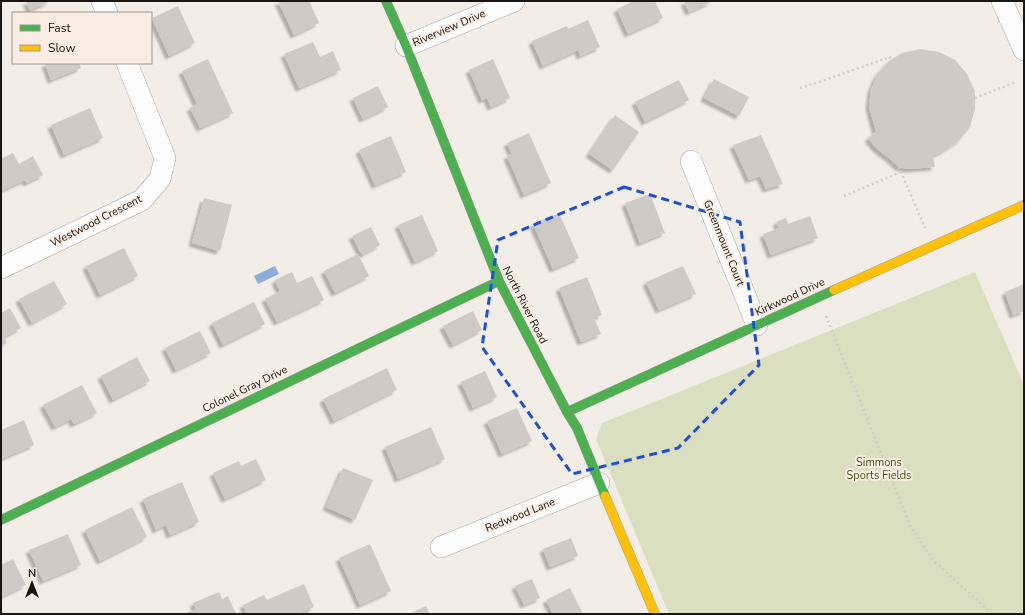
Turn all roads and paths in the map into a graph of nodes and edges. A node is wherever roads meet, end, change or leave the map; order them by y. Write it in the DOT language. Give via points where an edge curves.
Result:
graph roads {
  1 [pos="102,1"];
  2 [pos="386,1"];
  3 [pos="514,1"];
  4 [pos="1002,1"];
  5 [pos="107,12"];
  6 [pos="406,46"];
  7 [pos="1024,50"];
  8 [pos="890,60"];
  9 [pos="127,64"];
  10 [pos="1016,82"];
  11 [pos="800,88"];
  12 [pos="975,98"];
  13 [pos="691,161"];
  14 [pos="899,167"];
  15 [pos="901,172"];
  16 [pos="844,196"];
  17 [pos="1024,205"];
  18 [pos="926,230"];
  19 [pos="1,268"];
  20 [pos="499,281"];
  21 [pos="818,297"];
  22 [pos="757,325"];
  23 [pos="567,412"];
  24 [pos="599,483"];
  25 [pos="1,520"];
  26 [pos="441,547"];
  27 [pos="655,614"];
  28 [pos="992,614"];
  1 -- 5 [label="street"];
  2 -- 6 [label="street, North River Road"];
  3 -- 6 [label="street, Riverview Drive"];
  4 -- 7 [label="street"];
  6 -- 20 [label="street, North River Road"];
  8 -- 11 [label="path" via="890,57"];
  9 -- 19 [label="street, Westwood Crescent" via="165,158 160,179 142,200"];
  10 -- 12 [label="path"];
  13 -- 22 [label="street, Greenmount Court"];
  14 -- 15 [label="path"];
  15 -- 16 [label="path"];
  15 -- 18 [label="path"];
  17 -- 21 [label="street, Kirkwood Drive"];
  20 -- 23 [label="street, North River Road"];
  20 -- 25 [label="street, Colonel Gray Drive"];
  21 -- 22 [label="street, Kirkwood Drive"];
  21 -- 28 [label="path" via="911,528 935,562"];
  22 -- 23 [label="street, Kirkwood Drive"];
  23 -- 24 [label="street, North River Road" via="577,428"];
  24 -- 26 [label="street, Redwood Lane"];
  24 -- 27 [label="street, North River Road"];
}
